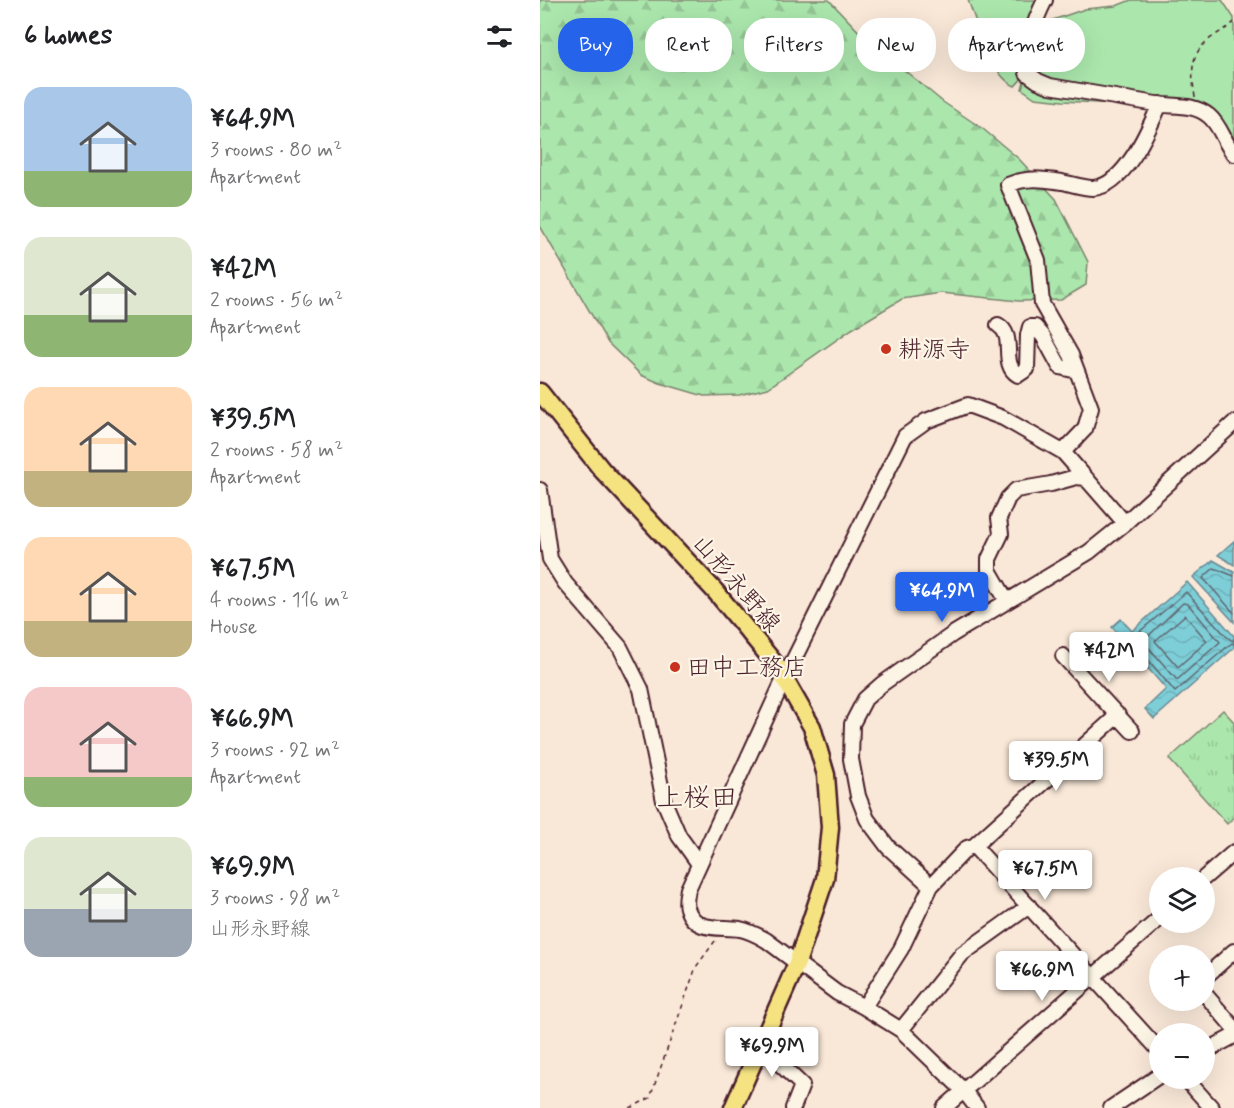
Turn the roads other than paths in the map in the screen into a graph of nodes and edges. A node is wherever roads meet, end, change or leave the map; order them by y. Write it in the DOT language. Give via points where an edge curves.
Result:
graph roads {
  1 [pos="1045,0"];
  2 [pos="1160,105"];
  3 [pos="1234,154"];
  4 [pos="998,325"];
  5 [pos="1077,371"];
  6 [pos="540,392"];
  7 [pos="1234,423"];
  8 [pos="1063,452"];
  9 [pos="1086,478"];
  10 [pos="540,490"];
  11 [pos="1125,523"];
  12 [pos="1007,601"];
  13 [pos="1063,656"];
  14 [pos="785,677"];
  15 [pos="1118,715"];
  16 [pos="1132,731"];
  17 [pos="974,846"];
  18 [pos="1234,852"];
  19 [pos="699,864"];
  20 [pos="1215,868"];
  21 [pos="931,886"];
  22 [pos="1029,906"];
  23 [pos="1149,928"];
  24 [pos="1234,951"];
  25 [pos="797,963"];
  26 [pos="1215,968"];
  27 [pos="1093,978"];
  28 [pos="864,1006"];
  29 [pos="1215,1006"];
  30 [pos="1234,1028"];
  31 [pos="901,1030"];
  32 [pos="1234,1036"];
  33 [pos="1149,1039"];
  34 [pos="760,1046"];
  35 [pos="1215,1046"];
  36 [pos="1149,1082"];
  37 [pos="1195,1089"];
  38 [pos="964,1091"];
  39 [pos="733,1108"];
  40 [pos="793,1108"];
  41 [pos="944,1108"];
  42 [pos="977,1108"];
  43 [pos="1111,1108"];
  44 [pos="1212,1108"];
  1 -- 2 [label="street" via="1029,43 1027,73 1050,86"];
  2 -- 3 [label="street" via="1185,105 1212,118"];
  2 -- 5 [label="street" via="1129,163 1102,186 1092,188 1045,179 1022,179 1008,185 1038,260 1042,304"];
  4 -- 5 [label="street" via="1006,333 1008,360 1018,375 1027,369 1030,327 1040,330 1060,367"];
  5 -- 8 [label="street" via="1091,408 1085,429"];
  6 -- 14 [label="main road, 山形永野線" via="602,470 715,591"];
  7 -- 11 [label="street"];
  8 -- 9 [label="street"];
  8 -- 14 [label="street" via="1003,418 968,405 926,421 905,436"];
  9 -- 11 [label="street"];
  9 -- 12 [label="street" via="1016,490 1008,498 999,518 1001,534 989,559 989,570"];
  10 -- 19 [label="street" via="550,559 565,583 620,647 641,689 664,801 679,836"];
  11 -- 12 [label="street" via="1089,552"];
  12 -- 21 [label="street" via="882,684 865,699 852,724 851,759 867,819 888,847"];
  13 -- 15 [label="street"];
  14 -- 19 [label="street"];
  14 -- 25 [label="main road, 山形永野線" via="812,727 826,775 830,827 825,879"];
  15 -- 16 [label="street"];
  15 -- 17 [label="street"];
  17 -- 21 [label="street" via="967,848"];
  17 -- 22 [label="street"];
  18 -- 20 [label="street"];
  19 -- 25 [label="street" via="688,889 686,907 694,921 705,927 754,933"];
  21 -- 28 [label="street" via="900,949"];
  22 -- 27 [label="street"];
  22 -- 31 [label="street" via="962,954"];
  23 -- 27 [label="street"];
  24 -- 26 [label="street"];
  25 -- 28 [label="street" via="837,993"];
  25 -- 34 [label="main road, 山形永野線"];
  27 -- 33 [label="street"];
  27 -- 38 [label="street"];
  28 -- 31 [label="street"];
  29 -- 30 [label="street"];
  31 -- 38 [label="street"];
  32 -- 35 [label="street"];
  34 -- 39 [label="main road, 山形永野線"];
  34 -- 40 [label="street" via="802,1085"];
  36 -- 43 [label="street"];
  37 -- 44 [label="street"];
  38 -- 41 [label="street"];
  38 -- 42 [label="street"];
}
